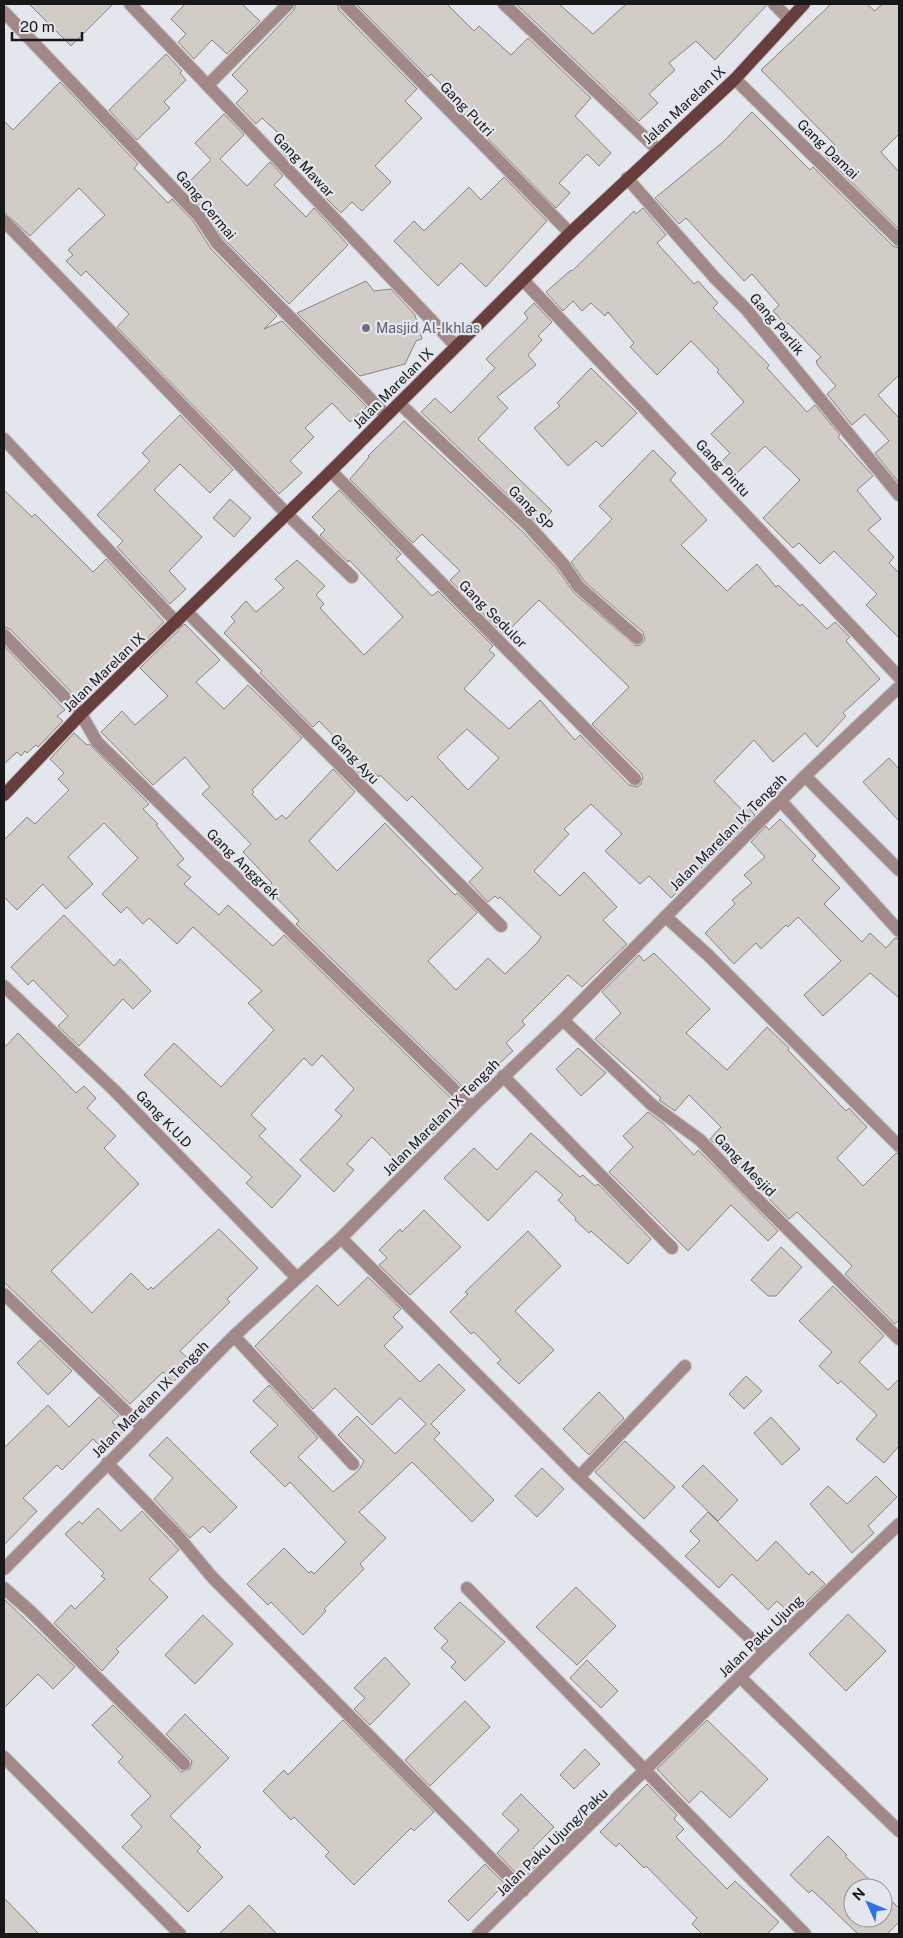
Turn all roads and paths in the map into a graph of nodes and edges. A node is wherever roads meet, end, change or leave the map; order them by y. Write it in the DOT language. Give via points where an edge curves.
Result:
graph roads {
  1 [pos="130,4"];
  2 [pos="288,4"];
  3 [pos="345,4"];
  4 [pos="504,4"];
  5 [pos="774,4"];
  6 [pos="804,4"];
  7 [pos="4,12"];
  8 [pos="789,18"];
  9 [pos="735,79"];
  10 [pos="208,85"];
  11 [pos="658,150"];
  12 [pos="627,178"];
  13 [pos="4,221"];
  14 [pos="570,233"];
  15 [pos="899,240"];
  16 [pos="523,280"];
  17 [pos="456,346"];
  18 [pos="399,403"];
  19 [pos="386,415"];
  20 [pos="4,439"];
  21 [pos="331,471"];
  22 [pos="899,495"];
  23 [pos="287,514"];
  24 [pos="352,577"];
  25 [pos="187,612"];
  26 [pos="177,622"];
  27 [pos="4,635"];
  28 [pos="637,638"];
  29 [pos="899,677"];
  30 [pos="899,687"];
  31 [pos="82,714"];
  32 [pos="804,776"];
  33 [pos="635,778"];
  34 [pos="4,795"];
  35 [pos="781,801"];
  36 [pos="899,870"];
  37 [pos="666,917"];
  38 [pos="501,926"];
  39 [pos="899,931"];
  40 [pos="4,986"];
  41 [pos="563,1020"];
  42 [pos="503,1076"];
  43 [pos="472,1107"];
  44 [pos="899,1146"];
  45 [pos="341,1238"];
  46 [pos="672,1248"];
  47 [pos="297,1278"];
  48 [pos="4,1294"];
  49 [pos="234,1336"];
  50 [pos="899,1339"];
  51 [pos="685,1366"];
  52 [pos="143,1428"];
  53 [pos="107,1462"];
  54 [pos="353,1464"];
  55 [pos="579,1477"];
  56 [pos="899,1524"];
  57 [pos="4,1569"];
  58 [pos="4,1588"];
  59 [pos="467,1588"];
  60 [pos="765,1652"];
  61 [pos="740,1677"];
  62 [pos="4,1757"];
  63 [pos="184,1764"];
  64 [pos="646,1770"];
  65 [pos="899,1831"];
  66 [pos="523,1891"];
  67 [pos="180,1934"];
  68 [pos="478,1934"];
  69 [pos="805,1934"];
  1 -- 10 [label="street, Gang Mawar"];
  2 -- 10 [label="street"];
  3 -- 14 [label="street, Gang Putri"];
  4 -- 11 [label="street"];
  5 -- 8 [label="street"];
  6 -- 8 [label="main road, Jalan Marelan IX"];
  7 -- 19 [label="street, Gang Cermai" via="199,216 218,243"];
  8 -- 9 [label="main road, Jalan Marelan IX"];
  9 -- 11 [label="main road, Jalan Marelan IX"];
  9 -- 15 [label="street, Gang Damai"];
  10 -- 17 [label="street, Gang Mawar"];
  11 -- 12 [label="main road, Jalan Marelan IX"];
  12 -- 14 [label="main road, Jalan Marelan IX"];
  12 -- 22 [label="street, Gang Parlik" via="746,309"];
  13 -- 23 [label="street"];
  14 -- 16 [label="main road, Jalan Marelan IX"];
  16 -- 17 [label="main road, Jalan Marelan IX"];
  16 -- 29 [label="street, Gang Pintu"];
  17 -- 18 [label="main road, Jalan Marelan IX"];
  18 -- 19 [label="main road, Jalan Marelan IX"];
  18 -- 28 [label="street, Gang SP" via="529,526 579,587"];
  19 -- 21 [label="main road, Jalan Marelan IX"];
  20 -- 26 [label="street"];
  21 -- 23 [label="main road, Jalan Marelan IX"];
  21 -- 33 [label="street, Gang Sedulor"];
  23 -- 24 [label="street"];
  23 -- 25 [label="main road, Jalan Marelan IX"];
  25 -- 26 [label="main road, Jalan Marelan IX"];
  25 -- 38 [label="street, Gang Ayu"];
  26 -- 31 [label="main road, Jalan Marelan IX"];
  27 -- 31 [label="street, Gang Anggrek"];
  30 -- 32 [label="street, Jalan Marelan IX Tengah"];
  31 -- 34 [label="main road, Jalan Marelan IX"];
  31 -- 43 [label="street, Gang Anggrek" via="97,742"];
  32 -- 35 [label="street, Jalan Marelan IX Tengah"];
  32 -- 36 [label="street"];
  35 -- 37 [label="street, Jalan Marelan IX Tengah"];
  35 -- 39 [label="street"];
  37 -- 41 [label="street, Jalan Marelan IX Tengah"];
  37 -- 44 [label="street"];
  40 -- 47 [label="street, Gang K.U.D" via="115,1091"];
  41 -- 42 [label="street, Jalan Marelan IX Tengah"];
  41 -- 50 [label="street, Gang Mesjid" via="652,1105 700,1140"];
  42 -- 43 [label="street, Jalan Marelan IX Tengah"];
  42 -- 46 [label="street"];
  43 -- 45 [label="street, Jalan Marelan IX Tengah"];
  45 -- 47 [label="street, Jalan Marelan IX Tengah"];
  45 -- 55 [label="street"];
  47 -- 49 [label="street, Jalan Marelan IX Tengah"];
  48 -- 52 [label="street"];
  49 -- 52 [label="street, Jalan Marelan IX Tengah"];
  49 -- 54 [label="street"];
  51 -- 55 [label="street"];
  52 -- 53 [label="street, Jalan Marelan IX Tengah"];
  53 -- 57 [label="street, Jalan Marelan IX Tengah"];
  53 -- 66 [label="street" via="212,1577"];
  55 -- 60 [label="street"];
  56 -- 60 [label="street, Jalan Paku Ujung"];
  58 -- 63 [label="street"];
  59 -- 64 [label="street"];
  60 -- 61 [label="street, Jalan Paku Ujung"];
  61 -- 64 [label="street, Jalan Paku Ujung"];
  61 -- 65 [label="street"];
  62 -- 67 [label="street"];
  64 -- 66 [label="street, Jalan Paku Ujung/Paku"];
  64 -- 69 [label="street"];
  66 -- 68 [label="street, Jalan Paku Ujung/Paku"];
}
